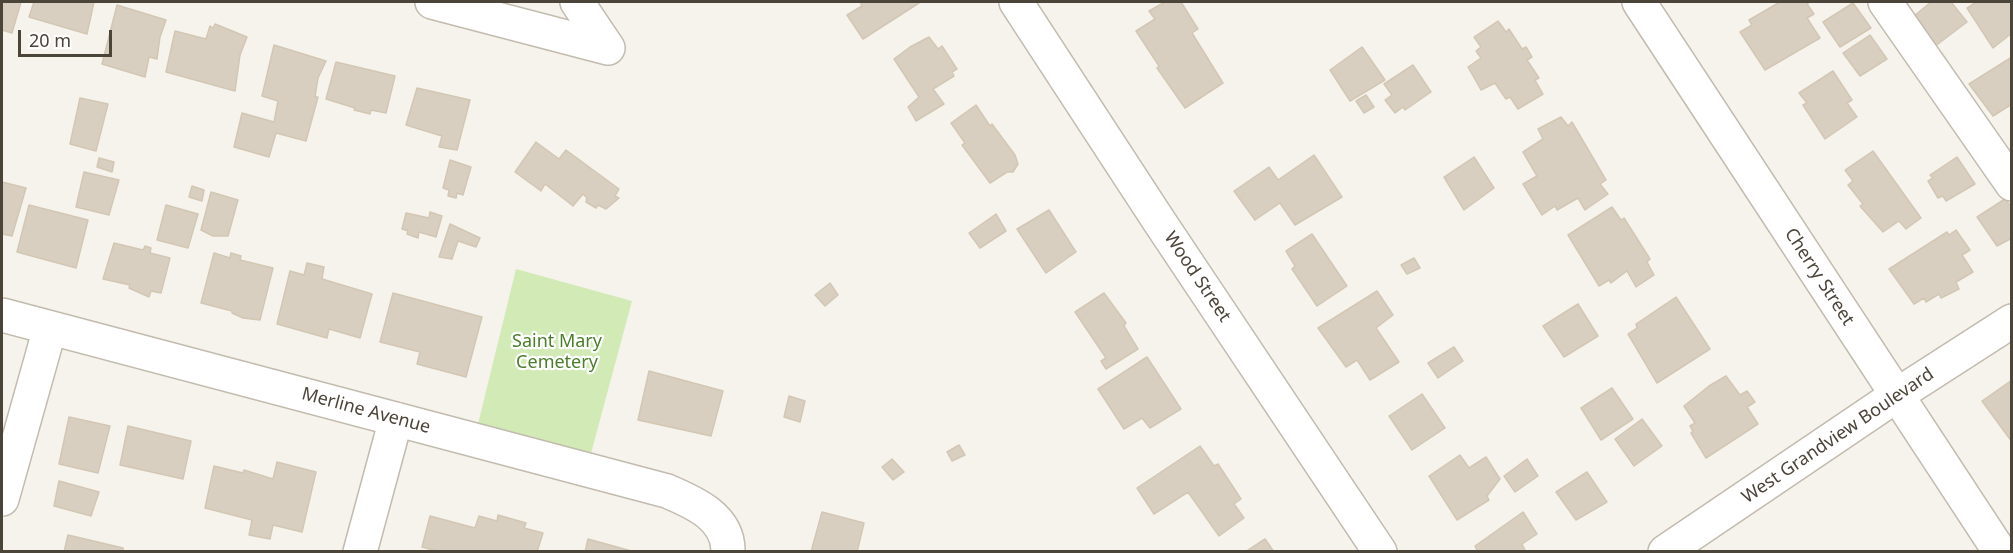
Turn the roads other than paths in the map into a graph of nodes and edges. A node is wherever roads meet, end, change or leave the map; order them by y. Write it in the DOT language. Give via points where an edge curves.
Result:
graph roads {
  1 [pos="432,2"];
  2 [pos="577,2"];
  3 [pos="1016,2"];
  4 [pos="1638,2"];
  5 [pos="1885,2"];
  6 [pos="2012,184"];
  7 [pos="2,315"];
  8 [pos="2012,321"];
  9 [pos="50,327"];
  10 [pos="1897,395"];
  11 [pos="396,419"];
  12 [pos="2,499"];
  13 [pos="725,539"];
  14 [pos="360,552"];
  15 [pos="1380,552"];
  16 [pos="1665,552"];
  17 [pos="2000,552"];
  1 -- 2 [label="street" via="608,48"];
  3 -- 15 [label="street, Wood Street"];
  4 -- 10 [label="street, Cherry Street"];
  5 -- 6 [label="street"];
  7 -- 9 [label="street, Merline Avenue"];
  8 -- 10 [label="street, West Grandview Boulevard"];
  9 -- 11 [label="street, Merline Avenue"];
  9 -- 12 [label="street"];
  10 -- 16 [label="street, West Grandview Boulevard"];
  10 -- 17 [label="street, Cherry Street"];
  11 -- 13 [label="street, Merline Avenue" via="667,491 701,506"];
  11 -- 14 [label="street"];
}
